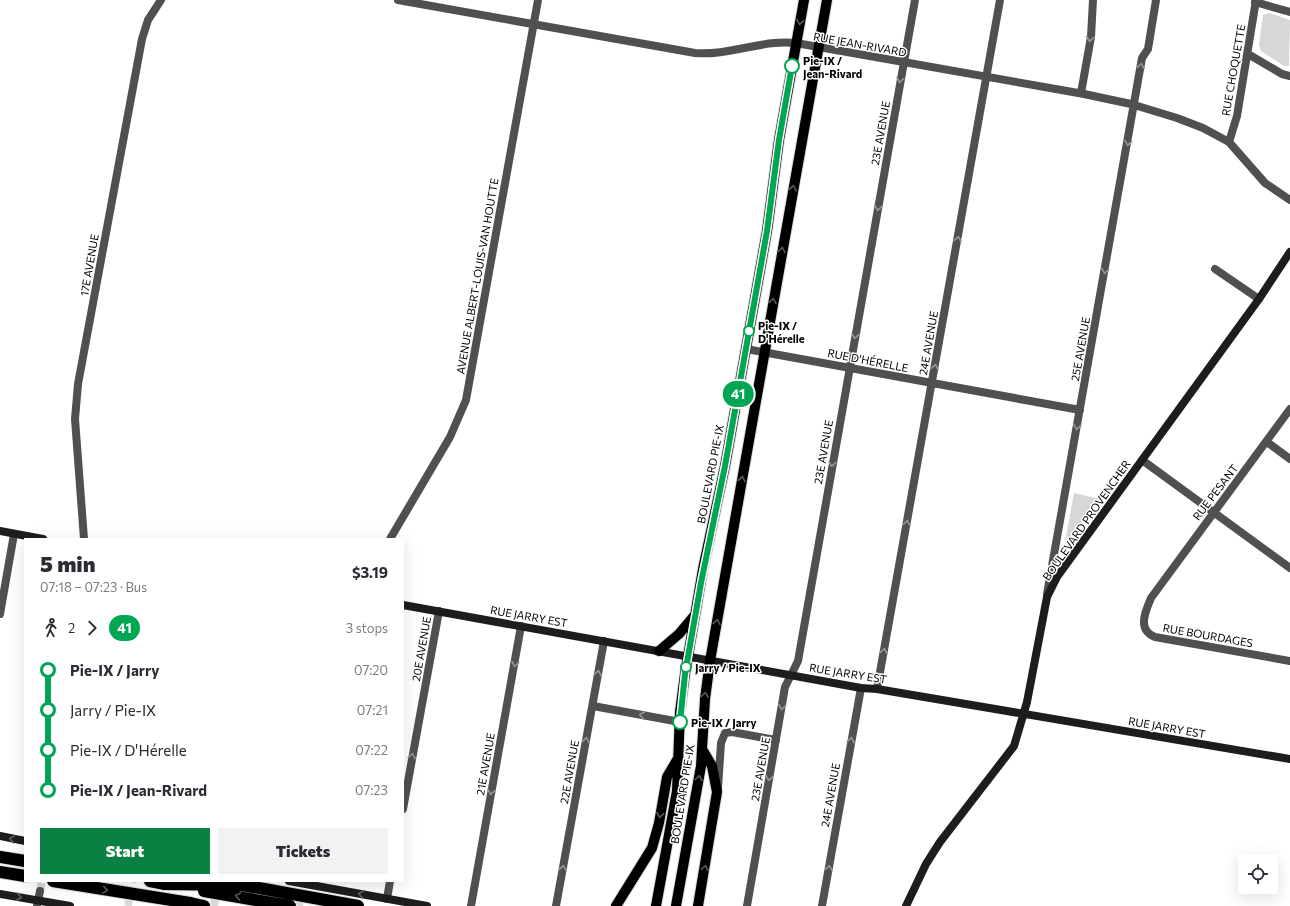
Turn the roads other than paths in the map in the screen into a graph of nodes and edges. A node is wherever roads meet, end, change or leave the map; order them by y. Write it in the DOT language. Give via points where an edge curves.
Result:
graph roads {
  1 [pos="161,0"];
  2 [pos="398,0"];
  3 [pos="538,0"];
  4 [pos="804,0"];
  5 [pos="827,0"];
  6 [pos="914,0"];
  7 [pos="1000,0"];
  8 [pos="1093,0"];
  9 [pos="1156,0"];
  10 [pos="1255,1"];
  11 [pos="1290,12"];
  12 [pos="533,24"];
  13 [pos="796,43"];
  14 [pos="818,48"];
  15 [pos="1248,54"];
  16 [pos="904,63"];
  17 [pos="1290,76"];
  18 [pos="986,77"];
  19 [pos="1081,94"];
  20 [pos="1135,105"];
  21 [pos="1228,142"];
  22 [pos="1290,200"];
  23 [pos="1290,252"];
  24 [pos="1215,269"];
  25 [pos="1259,299"];
  26 [pos="746,349"];
  27 [pos="764,352"];
  28 [pos="849,368"];
  29 [pos="932,383"];
  30 [pos="1290,409"];
  31 [pos="1080,410"];
  32 [pos="1266,442"];
  33 [pos="1290,459"];
  34 [pos="1142,460"];
  35 [pos="1213,514"];
  36 [pos="0,531"];
  37 [pos="14,534"];
  38 [pos="37,538"];
  39 [pos="84,538"];
  40 [pos="391,538"];
  41 [pos="1290,568"];
  42 [pos="1158,589"];
  43 [pos="1047,597"];
  44 [pos="404,605"];
  45 [pos="439,611"];
  46 [pos="0,614"];
  47 [pos="695,615"];
  48 [pos="521,626"];
  49 [pos="604,641"];
  50 [pos="659,651"];
  51 [pos="688,656"];
  52 [pos="710,661"];
  53 [pos="1290,661"];
  54 [pos="790,675"];
  55 [pos="861,688"];
  56 [pos="878,689"];
  57 [pos="593,706"];
  58 [pos="1024,714"];
  59 [pos="680,722"];
  60 [pos="776,740"];
  61 [pos="702,748"];
  62 [pos="678,758"];
  63 [pos="1290,759"];
  64 [pos="717,792"];
  65 [pos="404,804"];
  66 [pos="0,836"];
  67 [pos="24,841"];
  68 [pos="0,857"];
  69 [pos="24,861"];
  70 [pos="0,872"];
  71 [pos="24,876"];
  72 [pos="59,882"];
  73 [pos="155,882"];
  74 [pos="292,882"];
  75 [pos="390,882"];
  76 [pos="165,884"];
  77 [pos="303,885"];
  78 [pos="40,892"];
  79 [pos="0,894"];
  80 [pos="387,899"];
  81 [pos="38,903"];
  82 [pos="193,905"];
  83 [pos="70,906"];
  84 [pos="204,906"];
  85 [pos="290,906"];
  86 [pos="359,906"];
  87 [pos="427,906"];
  88 [pos="470,906"];
  89 [pos="556,906"];
  90 [pos="616,906"];
  91 [pos="656,906"];
  92 [pos="676,906"];
  93 [pos="698,906"];
  94 [pos="747,906"];
  95 [pos="822,906"];
  96 [pos="906,906"];
  1 -- 39 [label="street, 17E AVENUE" via="148,20 142,39 78,384 75,419"];
  2 -- 12 [label="street, RUE JEAN-RIVARD"];
  3 -- 12 [label="street, AVENUE ALBERT-LOUIS-VAN HOUTTE"];
  4 -- 13 [label="main road, BOULEVARD PIE-IX, one-way"];
  5 -- 14 [label="main road, BOULEVARD PIE-IX"];
  6 -- 16 [label="street, 23E AVENUE"];
  7 -- 18 [label="street, 24E AVENUE"];
  8 -- 19 [label="street, one-way" via="1091,37"];
  20 -- 9 [label="street, 25E AVENUE, one-way" via="1142,58 1148,49"];
  10 -- 11 [label="street"];
  10 -- 15 [label="street, RUE CHOQUETTE"];
  12 -- 13 [label="street, RUE JEAN-RIVARD" via="702,53 726,52 784,42"];
  12 -- 40 [label="street, AVENUE ALBERT-LOUIS-VAN HOUTTE" via="466,400 450,437"];
  13 -- 14 [label="street, RUE JEAN-RIVARD"];
  13 -- 26 [label="main road, BOULEVARD PIE-IX"];
  14 -- 16 [label="street, RUE JEAN-RIVARD"];
  27 -- 14 [label="main road, BOULEVARD PIE-IX, one-way"];
  15 -- 17 [label="street"];
  15 -- 21 [label="street, RUE CHOQUETTE" via="1237,116"];
  16 -- 18 [label="street, RUE JEAN-RIVARD"];
  16 -- 28 [label="street, 23E AVENUE, one-way"];
  18 -- 19 [label="street, RUE JEAN-RIVARD"];
  29 -- 18 [label="street, 24E AVENUE, one-way"];
  19 -- 20 [label="street, RUE JEAN-RIVARD"];
  20 -- 21 [label="street, RUE JEAN-RIVARD" via="1186,121 1221,136"];
  20 -- 31 [label="street, 25E AVENUE, one-way"];
  21 -- 22 [label="street, RUE JEAN-RIVARD" via="1265,183"];
  23 -- 25 [label="street, BOULEVARD PROVENCHER"];
  24 -- 25 [label="street"];
  25 -- 34 [label="street, BOULEVARD PROVENCHER"];
  26 -- 27 [label="street, RUE D'HÉRELLE"];
  26 -- 47 [label="main road, BOULEVARD PIE-IX"];
  27 -- 28 [label="street, RUE D'HÉRELLE"];
  52 -- 27 [label="main road, BOULEVARD PIE-IX, one-way"];
  28 -- 29 [label="street, RUE D'HÉRELLE"];
  28 -- 54 [label="street, 23E AVENUE, one-way" via="798,661"];
  29 -- 31 [label="street, RUE D'HÉRELLE"];
  56 -- 29 [label="street, 24E AVENUE, one-way"];
  30 -- 32 [label="street, RUE PESANT"];
  31 -- 43 [label="street, 25E AVENUE, one-way"];
  32 -- 33 [label="street"];
  32 -- 35 [label="street, RUE PESANT"];
  34 -- 35 [label="street"];
  34 -- 43 [label="street, BOULEVARD PROVENCHER" via="1070,558"];
  35 -- 41 [label="street"];
  35 -- 42 [label="street, RUE PESANT"];
  36 -- 37 [label="street"];
  37 -- 38 [label="street"];
  37 -- 46 [label="street"];
  42 -- 53 [label="street, RUE BOURDAGES" via="1144,614 1145,629 1150,635"];
  43 -- 58 [label="street, BOULEVARD PROVENCHER"];
  44 -- 45 [label="street, RUE JARRY EST"];
  45 -- 48 [label="street, RUE JARRY EST"];
  65 -- 45 [label="street, 20E AVENUE, one-way"];
  47 -- 50 [label="main road" via="679,634"];
  47 -- 51 [label="main road, BOULEVARD PIE-IX"];
  48 -- 49 [label="street, RUE JARRY EST"];
  48 -- 88 [label="street, 21E AVENUE, one-way"];
  49 -- 50 [label="street, RUE JARRY EST"];
  57 -- 49 [label="street, 22E AVENUE, one-way"];
  50 -- 51 [label="street, RUE JARRY EST"];
  51 -- 52 [label="street, RUE JARRY EST"];
  51 -- 59 [label="main road, BOULEVARD PIE-IX"];
  52 -- 54 [label="street, RUE JARRY EST"];
  61 -- 52 [label="main road, BOULEVARD PIE-IX, one-way"];
  54 -- 55 [label="street, RUE JARRY EST"];
  54 -- 60 [label="street, 23E AVENUE, one-way" via="785,687"];
  55 -- 56 [label="street, RUE JARRY EST"];
  95 -- 55 [label="street, 24E AVENUE, one-way"];
  56 -- 58 [label="street, RUE JARRY EST"];
  59 -- 57 [label="street, one-way"];
  89 -- 57 [label="street, 22E AVENUE, one-way"];
  58 -- 63 [label="street, RUE JARRY EST"];
  58 -- 96 [label="street, BOULEVARD PROVENCHER" via="1011,752 940,842 926,864"];
  59 -- 62 [label="main road, BOULEVARD PIE-IX"];
  60 -- 64 [label="street" via="734,732 725,733 721,743 721,770"];
  60 -- 94 [label="street, 23E AVENUE, one-way"];
  61 -- 64 [label="main road" via="712,766"];
  92 -- 61 [label="main road, BOULEVARD PIE-IX, one-way"];
  62 -- 90 [label="main road, one-way" via="668,777 652,848"];
  62 -- 91 [label="main road, BOULEVARD PIE-IX" via="677,791"];
  93 -- 64 [label="main road, one-way"];
  67 -- 66 [label="street, one-way"];
  68 -- 69 [label="highway"];
  70 -- 71 [label="highway"];
  72 -- 82 [label="highway, one-way, bridge"];
  73 -- 76 [label="highway"];
  74 -- 77 [label="street"];
  75 -- 80 [label="street"];
  85 -- 76 [label="highway, one-way, bridge"];
  76 -- 86 [label="highway, bridge" via="242,886"];
  80 -- 77 [label="street, one-way"];
  78 -- 81 [label="street"];
  79 -- 81 [label="street, one-way"];
  80 -- 87 [label="street"];
  81 -- 83 [label="street"];
  82 -- 84 [label="highway"];
}
